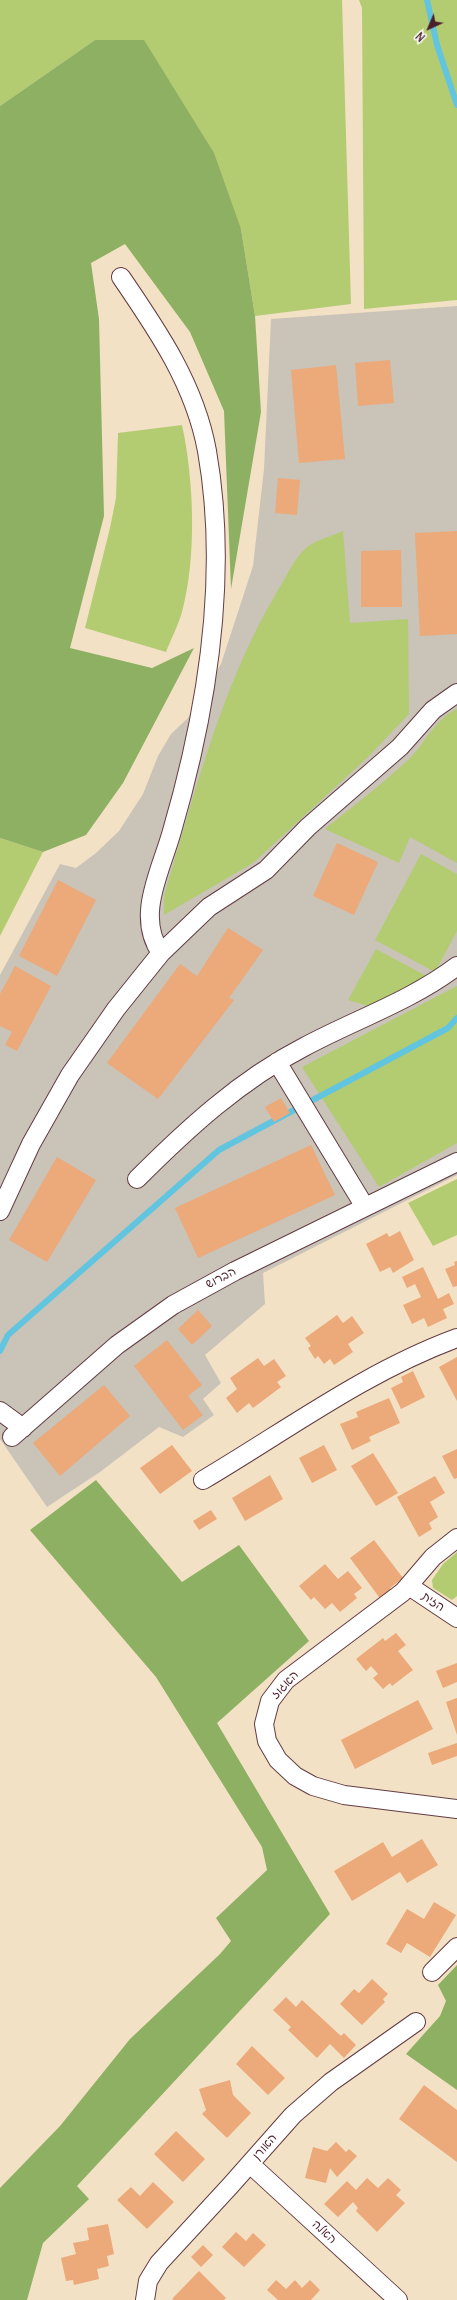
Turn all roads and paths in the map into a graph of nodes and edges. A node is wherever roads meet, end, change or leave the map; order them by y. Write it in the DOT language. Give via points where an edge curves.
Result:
graph roads {
  1 [pos="121,277"];
  2 [pos="457,694"];
  3 [pos="161,953"];
  4 [pos="457,966"];
  5 [pos="277,1062"];
  6 [pos="457,1162"];
  7 [pos="137,1178"];
  8 [pos="365,1207"];
  9 [pos="0,1211"];
  10 [pos="457,1338"];
  11 [pos="0,1411"];
  12 [pos="203,1480"];
  13 [pos="457,1538"];
  14 [pos="409,1586"];
  15 [pos="457,1618"];
  16 [pos="457,1809"];
  17 [pos="457,1947"];
  18 [pos="432,1972"];
  19 [pos="416,2022"];
  20 [pos="250,2164"];
  21 [pos="145,2300"];
  22 [pos="398,2300"];
  1 -- 3 [label="street" via="162,339 186,384 206,450 213,507 214,590 202,699 181,800 149,909 150,931"];
  2 -- 3 [label="street" via="433,710 400,747 308,827 266,870 209,906"];
  3 -- 9 [label="street" via="116,1009 70,1075 31,1144"];
  4 -- 5 [label="street" via="418,990"];
  5 -- 7 [label="street" via="209,1112"];
  5 -- 8 [label="street"];
  6 -- 8 [label="street, הברוש"];
  8 -- 11 [label="street, הברוש" via="235,1271 173,1305 118,1344 17,1433"];
  10 -- 12 [label="street" via="356,1386"];
  13 -- 14 [label="street, האגוז" via="433,1556"];
  14 -- 15 [label="street, הזית"];
  14 -- 16 [label="street, האגוז" via="286,1680 274,1693 267,1708 265,1732 271,1748 286,1768 313,1786 344,1795"];
  17 -- 18 [label="street"];
  19 -- 20 [label="street, האורן" via="309,2100"];
  20 -- 21 [label="street, האורן" via="159,2263 148,2281"];
  20 -- 22 [label="street, האלה"];
}
